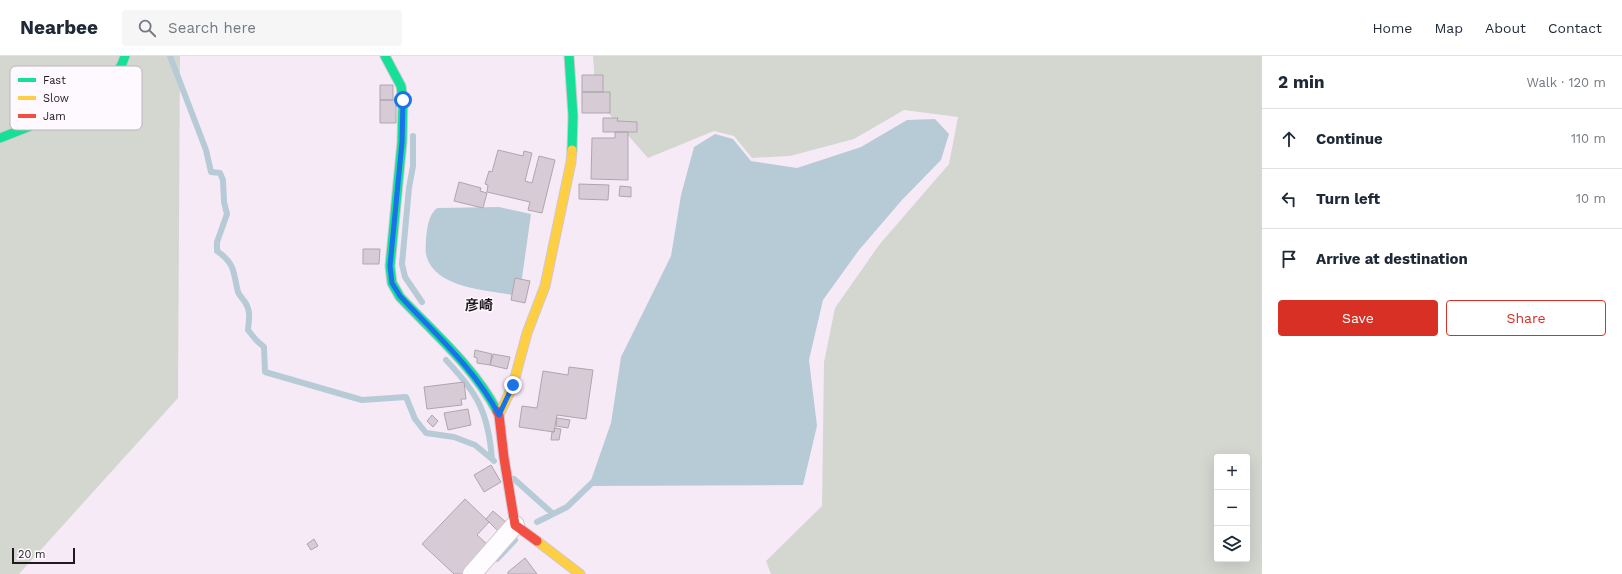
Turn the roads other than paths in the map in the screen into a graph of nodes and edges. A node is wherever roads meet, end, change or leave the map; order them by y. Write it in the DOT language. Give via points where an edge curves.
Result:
graph roads {
  1 [pos="125,56"];
  2 [pos="385,56"];
  3 [pos="569,56"];
  4 [pos="121,66"];
  5 [pos="20,130"];
  6 [pos="0,138"];
  7 [pos="499,415"];
  8 [pos="515,525"];
  9 [pos="472,574"];
  10 [pos="580,574"];
  1 -- 4 [label="street"];
  2 -- 7 [label="street" via="401,86 403,100 402,142 390,266 392,283 400,296 471,371"];
  3 -- 7 [label="street" via="573,116 571,162 545,286 527,333 513,385"];
  5 -- 6 [label="street"];
  7 -- 8 [label="street"];
  8 -- 9 [label="street"];
  8 -- 10 [label="street"];
}
